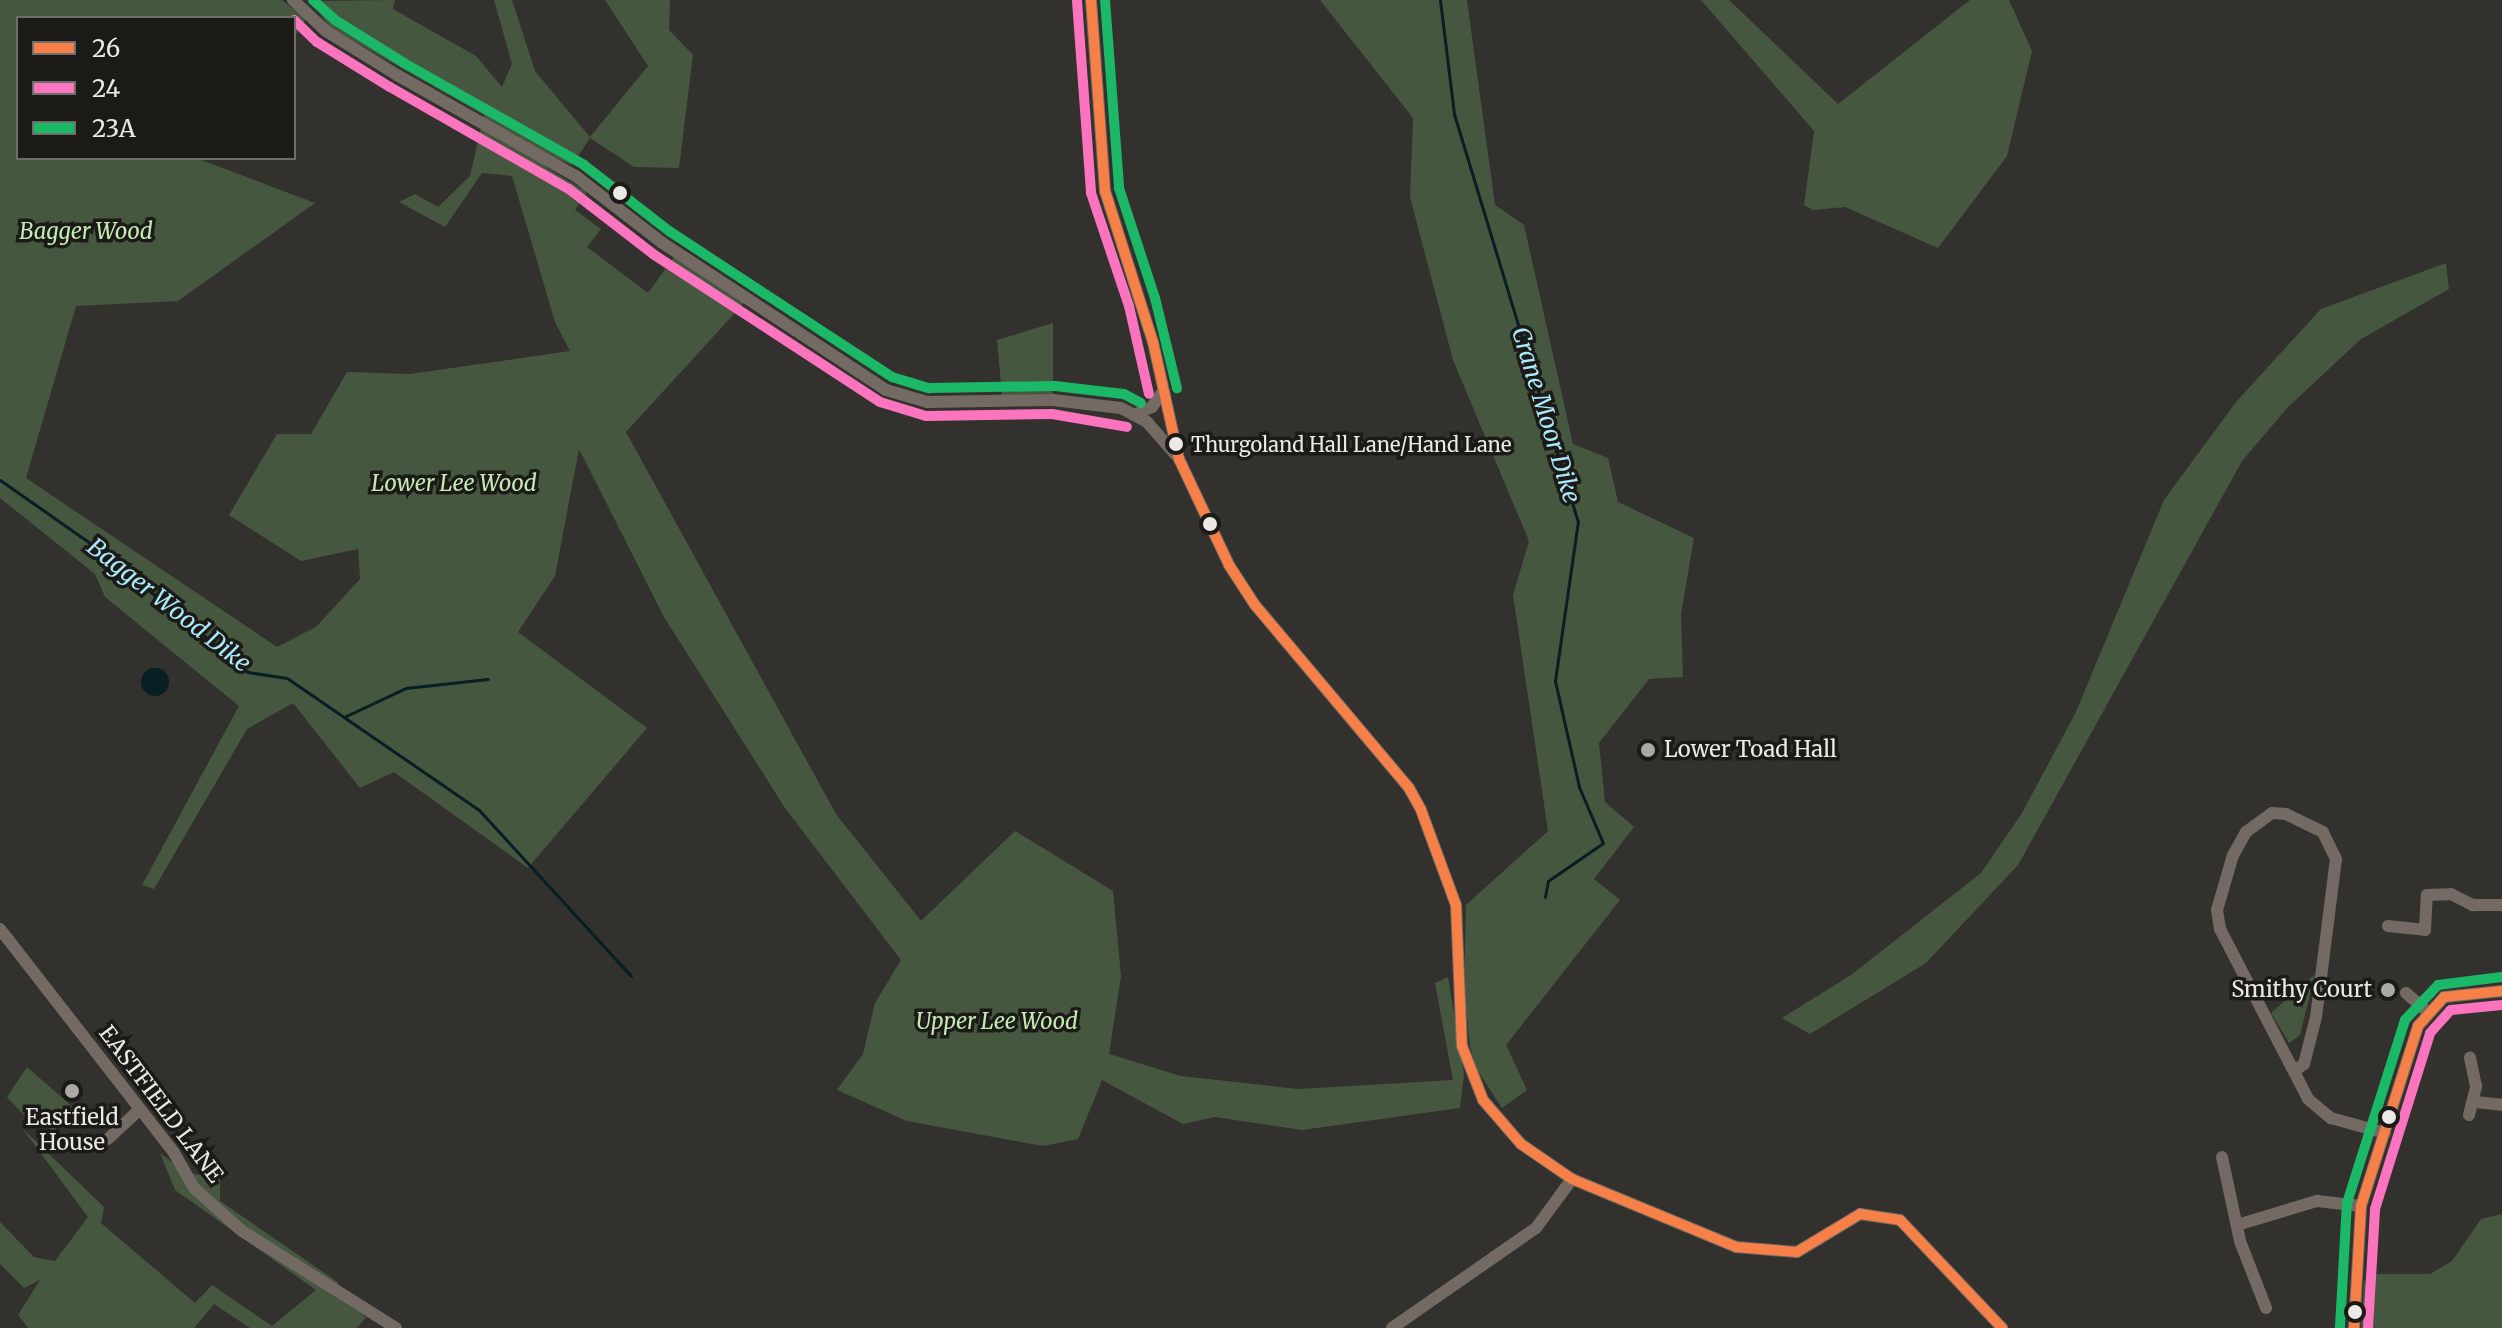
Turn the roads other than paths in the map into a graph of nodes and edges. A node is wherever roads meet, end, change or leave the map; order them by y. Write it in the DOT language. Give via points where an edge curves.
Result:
graph roads {
  1 [pos="293,0"];
  2 [pos="1091,0"];
  3 [pos="1163,391"];
  4 [pos="1134,415"];
  5 [pos="1179,459"];
  6 [pos="2502,905"];
  7 [pos="2388,926"];
  8 [pos="0,929"];
  9 [pos="2502,991"];
  10 [pos="2406,993"];
  11 [pos="2427,1011"];
  12 [pos="2470,1058"];
  13 [pos="2294,1071"];
  14 [pos="2475,1102"];
  15 [pos="2502,1105"];
  16 [pos="140,1109"];
  17 [pos="2469,1115"];
  18 [pos="2385,1133"];
  19 [pos="108,1139"];
  20 [pos="2222,1157"];
  21 [pos="1572,1179"];
  22 [pos="2361,1206"];
  23 [pos="2237,1225"];
  24 [pos="2266,1308"];
  25 [pos="396,1328"];
  26 [pos="1392,1328"];
  27 [pos="2002,1328"];
  28 [pos="2354,1328"];
  1 -- 4 [label="street" via="326,31 577,177 661,242 886,390 927,402 1053,400 1121,408"];
  2 -- 3 [label="street" via="1105,191 1142,302"];
  3 -- 4 [label="street" via="1152,407"];
  3 -- 5 [label="street"];
  4 -- 5 [label="street"];
  5 -- 21 [label="street" via="1229,565 1255,605 1409,788 1456,905 1462,1046 1479,1093 1521,1144"];
  6 -- 7 [label="street" via="2473,905 2451,894 2427,895 2425,930"];
  8 -- 16 [label="street, EASTFIELD LANE"];
  9 -- 11 [label="street" via="2456,993"];
  10 -- 11 [label="street"];
  11 -- 18 [label="street"];
  12 -- 14 [label="street"];
  13 -- 13 [label="street" via="2230,952 2217,910 2246,832 2272,813 2323,832 2336,859 2316,1017 2304,1064"];
  13 -- 18 [label="street" via="2318,1110"];
  14 -- 15 [label="street"];
  14 -- 17 [label="street"];
  16 -- 19 [label="street"];
  16 -- 25 [label="street, EASTFIELD LANE" via="194,1188 242,1231"];
  18 -- 22 [label="street"];
  20 -- 23 [label="street"];
  21 -- 26 [label="street" via="1531,1232"];
  21 -- 27 [label="street" via="1736,1247 1773,1254 1797,1252 1860,1214 1900,1220"];
  22 -- 23 [label="street" via="2317,1201"];
  22 -- 28 [label="street"];
  23 -- 24 [label="street"];
}
